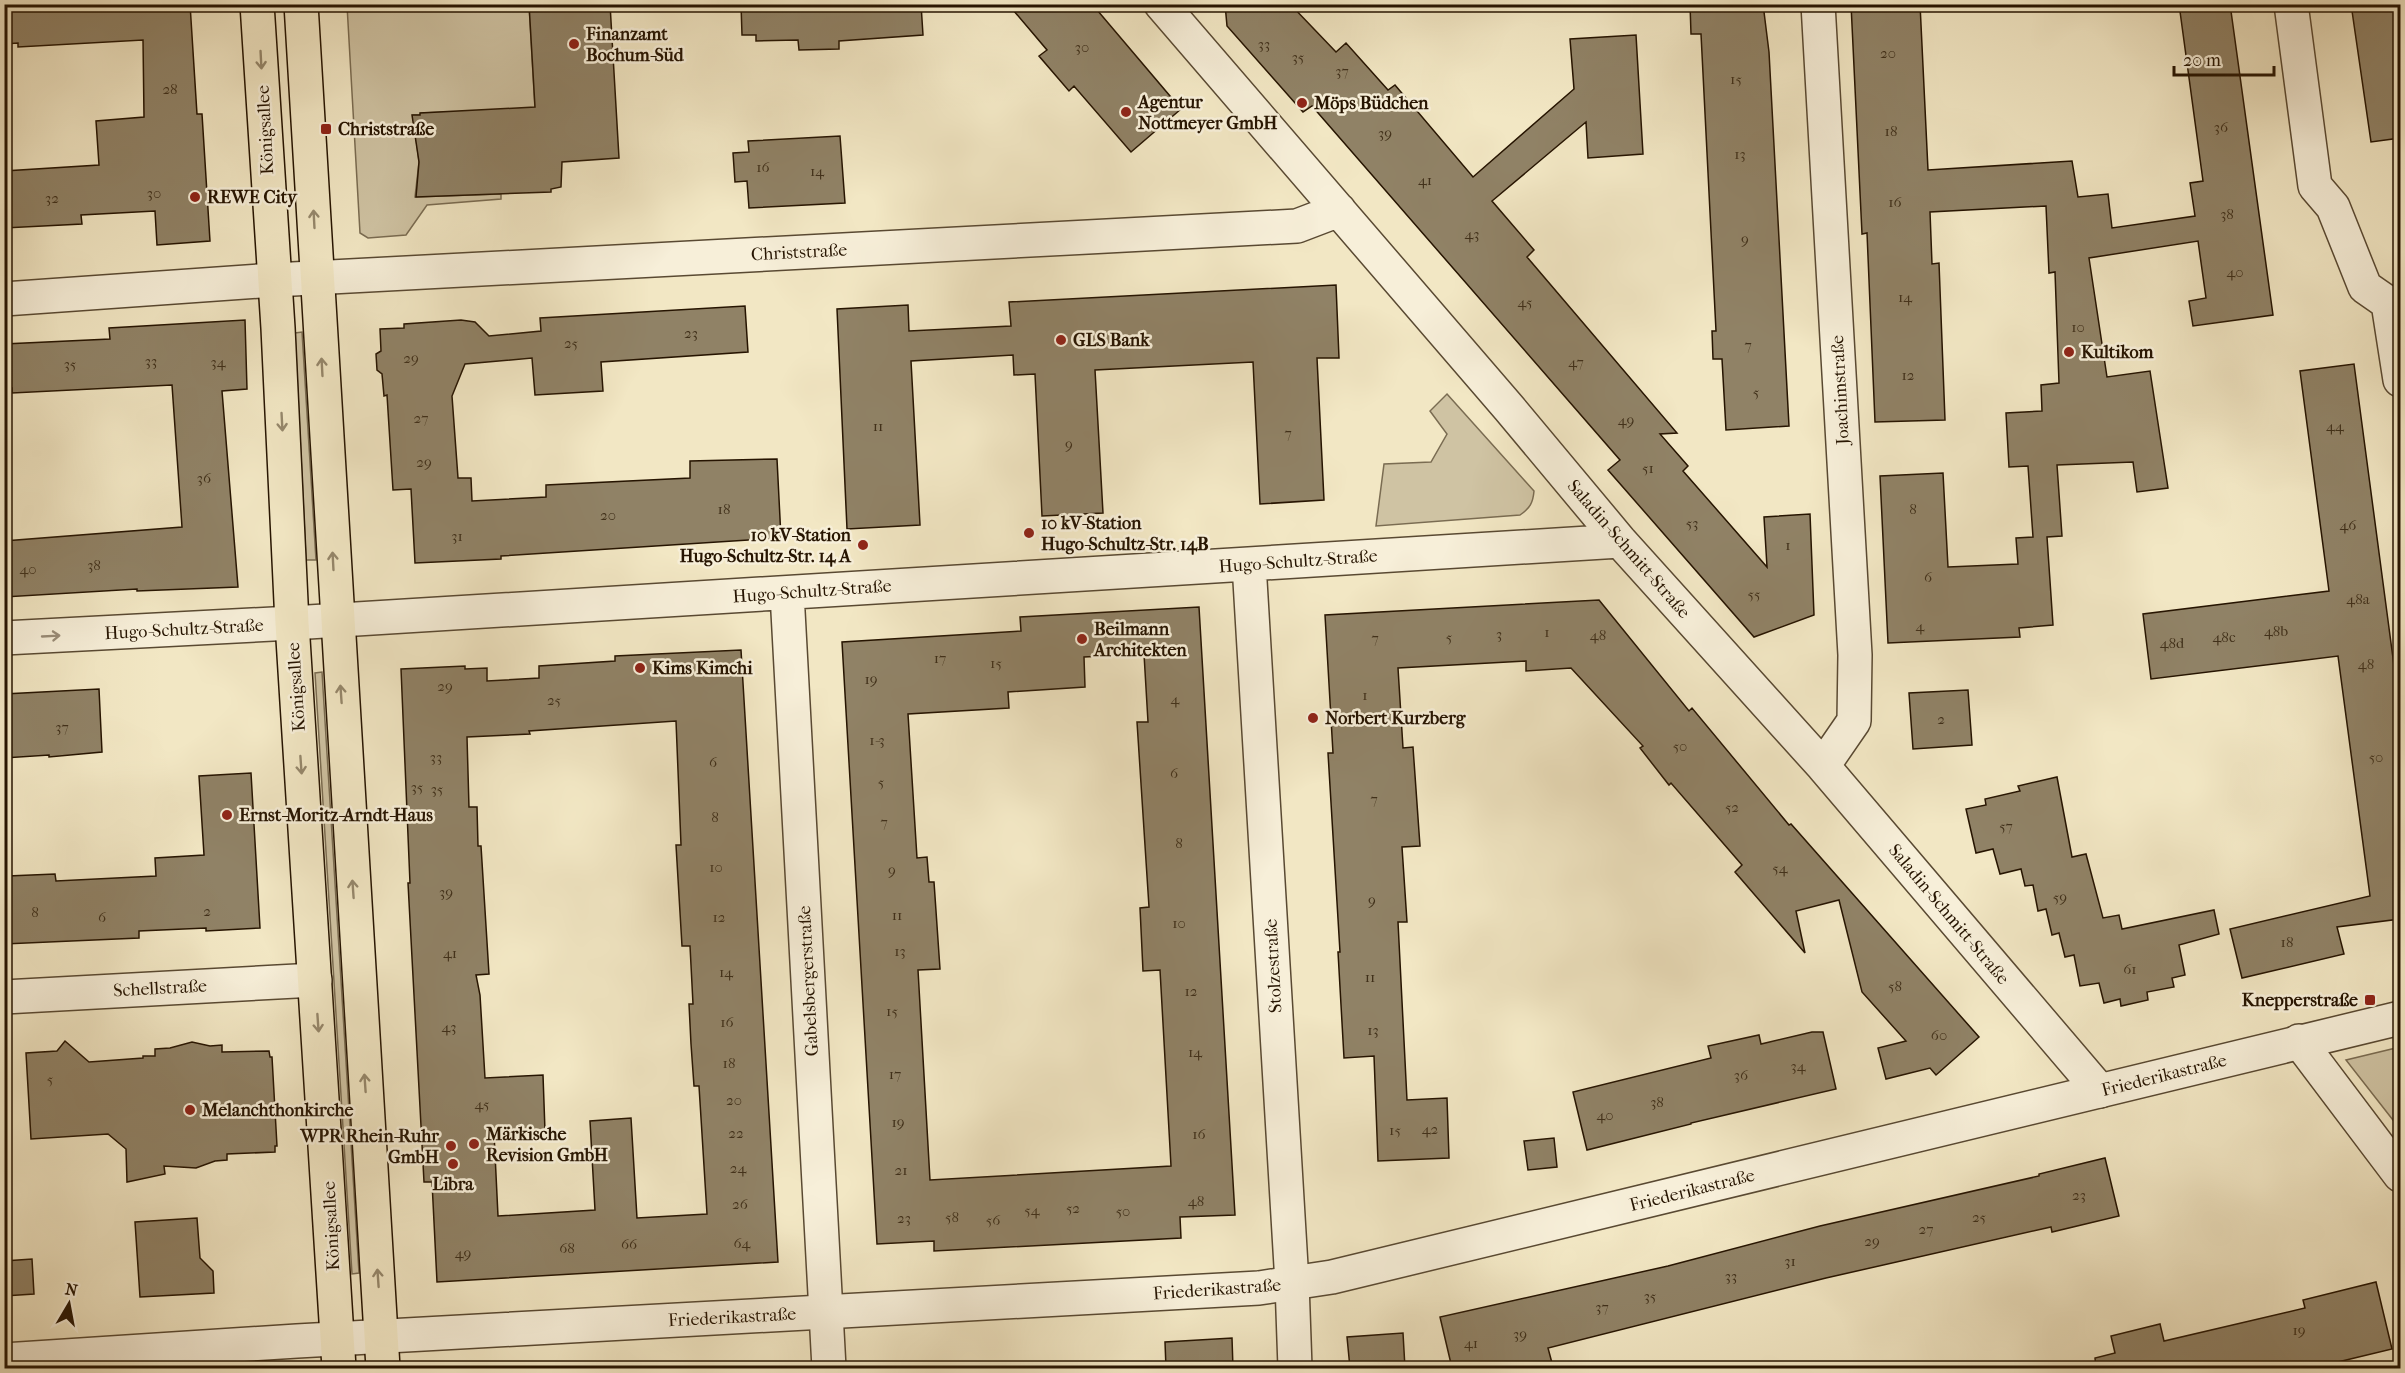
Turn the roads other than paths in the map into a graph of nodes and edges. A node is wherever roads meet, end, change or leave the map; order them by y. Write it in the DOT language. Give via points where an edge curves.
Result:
graph roads {
  1 [pos="258,4"];
  2 [pos="301,4"];
  3 [pos="1161,4"];
  4 [pos="1818,4"];
  5 [pos="2291,4"];
  6 [pos="1339,210"];
  7 [pos="317,277"];
  8 [pos="274,279"];
  9 [pos="4,299"];
  10 [pos="2400,380"];
  11 [pos="1620,541"];
  12 [pos="1249,564"];
  13 [pos="787,593"];
  14 [pos="337,620"];
  15 [pos="292,623"];
  16 [pos="4,638"];
  17 [pos="1823,766"];
  18 [pos="315,980"];
  19 [pos="4,997"];
  20 [pos="2400,1018"];
  21 [pos="2299,1041"];
  22 [pos="2100,1091"];
  23 [pos="2400,1175"];
  24 [pos="1292,1283"];
  25 [pos="826,1312"];
  26 [pos="381,1336"];
  27 [pos="338,1354"];
  28 [pos="4,1360"];
  29 [pos="383,1368"];
  30 [pos="829,1368"];
  31 [pos="1295,1368"];
  1 -- 8 [label="main road, Königsallee, one-way"];
  7 -- 2 [label="main road, one-way"];
  3 -- 6 [label="street, Saladin-Schmitt-Straße"];
  4 -- 17 [label="street, Joachimstraße" via="1855,655 1854,721"];
  5 -- 10 [label="street" via="2314,186 2333,207 2365,287 2388,303"];
  6 -- 7 [label="street, Christstraße" via="1297,226"];
  6 -- 11 [label="street, Saladin-Schmitt-Straße"];
  7 -- 8 [label="street, Christstraße"];
  14 -- 7 [label="main road, one-way"];
  8 -- 9 [label="street, Christstraße"];
  8 -- 15 [label="main road, Königsallee, one-way"];
  11 -- 12 [label="street, Hugo-Schultz-Straße"];
  11 -- 17 [label="street, Saladin-Schmitt-Straße"];
  12 -- 13 [label="street, Hugo-Schultz-Straße"];
  12 -- 24 [label="street, Stolzestraße"];
  13 -- 14 [label="street, Hugo-Schultz-Straße"];
  13 -- 25 [label="street, Gabelsbergerstraße"];
  14 -- 15 [label="street, Hugo-Schultz-Straße"];
  26 -- 14 [label="main road, one-way"];
  16 -- 15 [label="street, Hugo-Schultz-Straße, one-way"];
  15 -- 18 [label="main road, Königsallee, one-way"];
  17 -- 22 [label="street, Saladin-Schmitt-Straße"];
  18 -- 19 [label="street, Schellstraße"];
  18 -- 27 [label="main road, Königsallee, one-way"];
  20 -- 21 [label="street, Friederikastraße"];
  21 -- 22 [label="street, Friederikastraße"];
  21 -- 23 [label="street"];
  22 -- 24 [label="street, Friederikastraße" via="1385,1264"];
  24 -- 25 [label="street, Friederikastraße"];
  24 -- 31 [label="street, Stolzestraße"];
  25 -- 26 [label="street, Friederikastraße"];
  25 -- 30 [label="street, Gabelsbergerstraße"];
  26 -- 27 [label="street, Friederikastraße"];
  26 -- 29 [label="main road"];
  27 -- 28 [label="street, Friederikastraße"];
}
